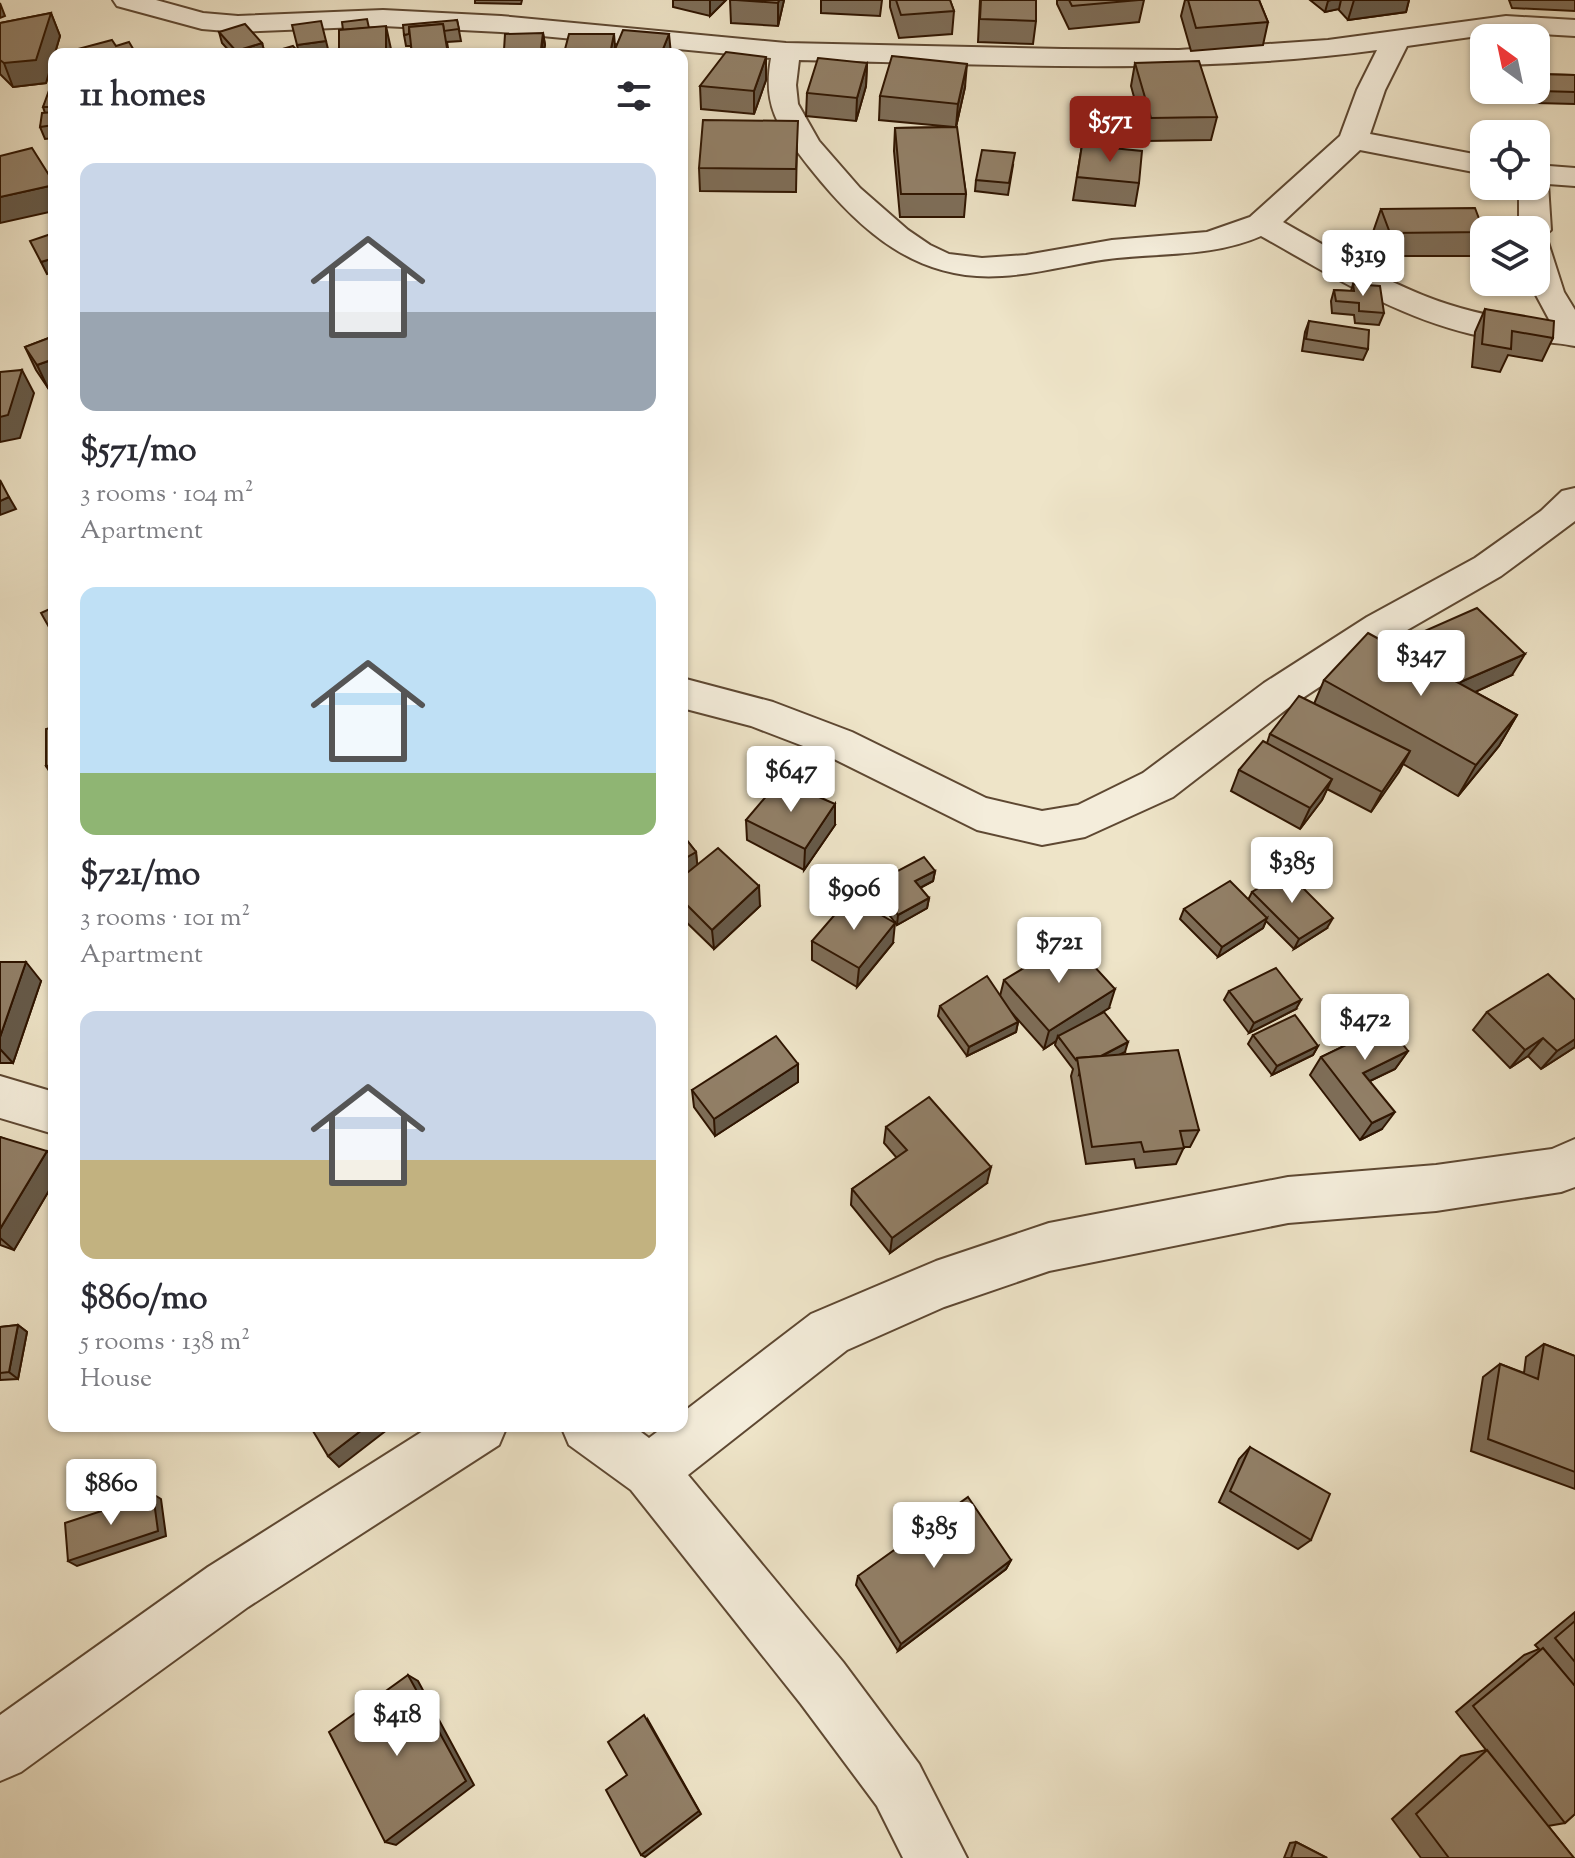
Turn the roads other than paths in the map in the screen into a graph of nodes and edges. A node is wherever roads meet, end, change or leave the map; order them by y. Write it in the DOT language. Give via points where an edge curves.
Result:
graph roads {
  1 [pos="126,0"];
  2 [pos="388,9"];
  3 [pos="1575,28"];
  4 [pos="1397,38"];
  5 [pos="786,51"];
  6 [pos="1353,140"];
  7 [pos="1470,162"];
  8 [pos="1550,175"];
  9 [pos="1575,177"];
  10 [pos="1263,224"];
  11 [pos="1550,295"];
  12 [pos="1575,335"];
  13 [pos="1575,500"];
  14 [pos="688,695"];
  15 [pos="0,1097"];
  16 [pos="48,1111"];
  17 [pos="1570,1172"];
  18 [pos="471,1432"];
  19 [pos="596,1432"];
  20 [pos="650,1471"];
  21 [pos="0,1751"];
  22 [pos="936,1858"];
  1 -- 2 [label="street" via="202,21 238,24"];
  2 -- 5 [label="street"];
  3 -- 4 [label="street" via="1506,24"];
  4 -- 5 [label="street" via="1179,58"];
  4 -- 6 [label="street"];
  5 -- 10 [label="street" via="783,103 797,130 868,216 900,242 937,260 975,268 1012,266 1196,242"];
  6 -- 7 [label="street"];
  6 -- 10 [label="street"];
  8 -- 9 [label="street"];
  10 -- 12 [label="street" via="1378,287 1438,312 1498,328"];
  11 -- 12 [label="street"];
  13 -- 14 [label="street" via="1488,567 1381,627 1278,694 1158,785 1085,820 1042,828 977,813 838,743 759,713"];
  15 -- 16 [label="street"];
  17 -- 20 [label="street" via="1288,1200 1049,1247 936,1285 829,1332"];
  18 -- 21 [label="street" via="228,1587"];
  19 -- 20 [label="street"];
  20 -- 22 [label="street" via="898,1785"];
}
